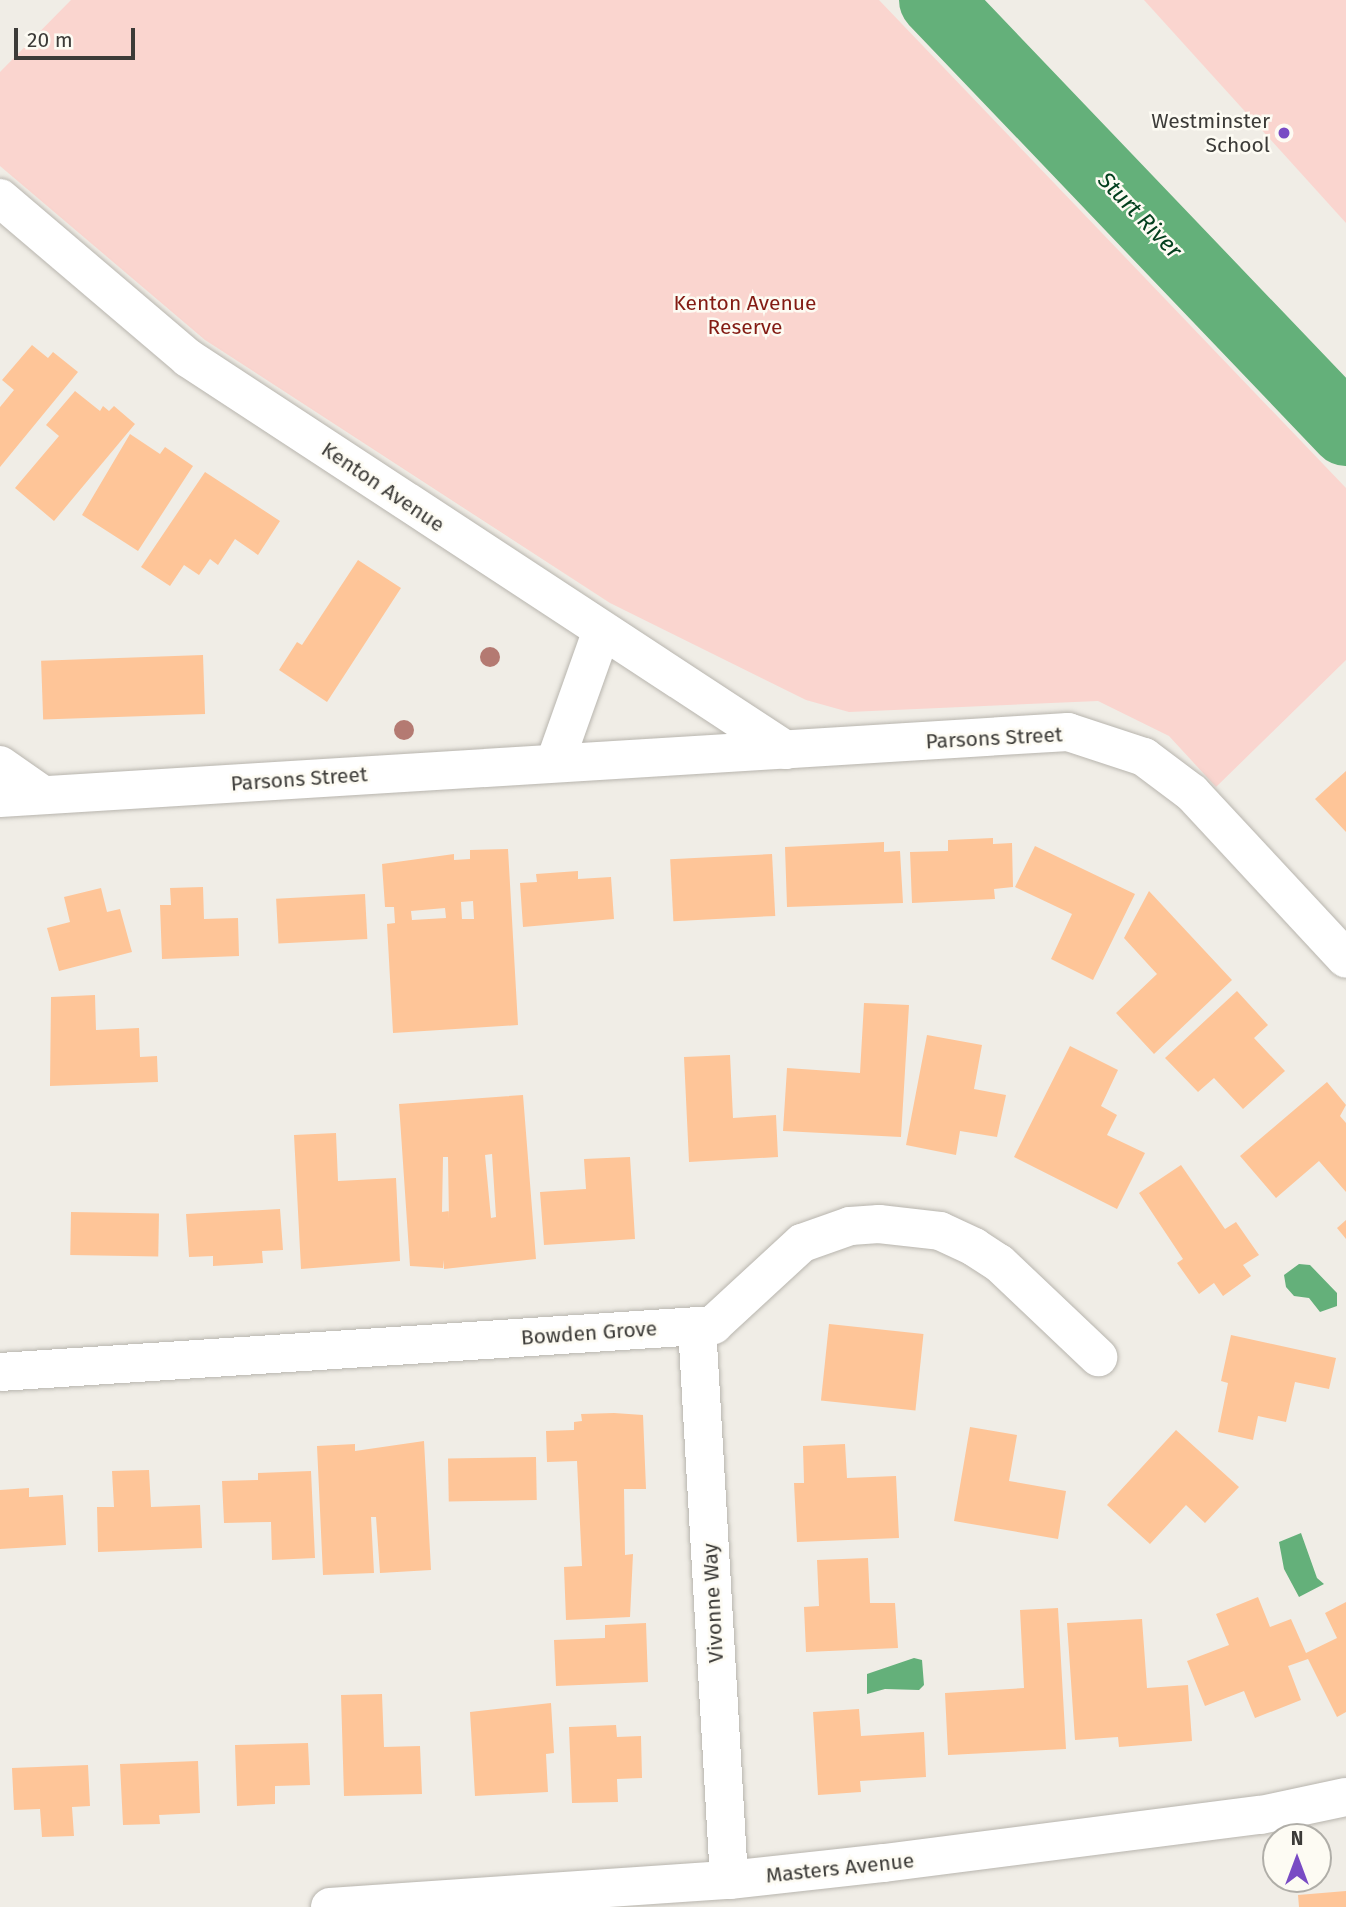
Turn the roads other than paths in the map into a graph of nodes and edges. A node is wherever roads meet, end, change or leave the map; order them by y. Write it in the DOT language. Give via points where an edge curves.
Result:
graph roads {
  1 [pos="0,198"];
  2 [pos="601,632"];
  3 [pos="786,750"];
  4 [pos="555,762"];
  5 [pos="0,765"];
  6 [pos="43,795"];
  7 [pos="0,798"];
  8 [pos="1346,959"];
  9 [pos="697,1326"];
  10 [pos="1098,1357"];
  11 [pos="0,1372"];
  12 [pos="1346,1797"];
  13 [pos="729,1880"];
  14 [pos="330,1907"];
  1 -- 2 [label="street, Kenton Avenue" via="188,358"];
  2 -- 3 [label="street, Kenton Avenue"];
  2 -- 4 [label="street"];
  3 -- 4 [label="street, Parsons Street"];
  3 -- 8 [label="street, Parsons Street" via="1068,732 1107,743 1144,757 1192,793"];
  4 -- 6 [label="street, Parsons Street"];
  5 -- 6 [label="street"];
  6 -- 7 [label="street, Parsons Street"];
  9 -- 10 [label="street, Bowden Grove" via="713,1325 802,1242 850,1226 910,1225 940,1231 999,1263"];
  9 -- 11 [label="street, Bowden Grove"];
  9 -- 13 [label="street, Vivonne Way"];
  12 -- 13 [label="street, Masters Avenue" via="1261,1815"];
  13 -- 14 [label="street, Masters Avenue"];
}
